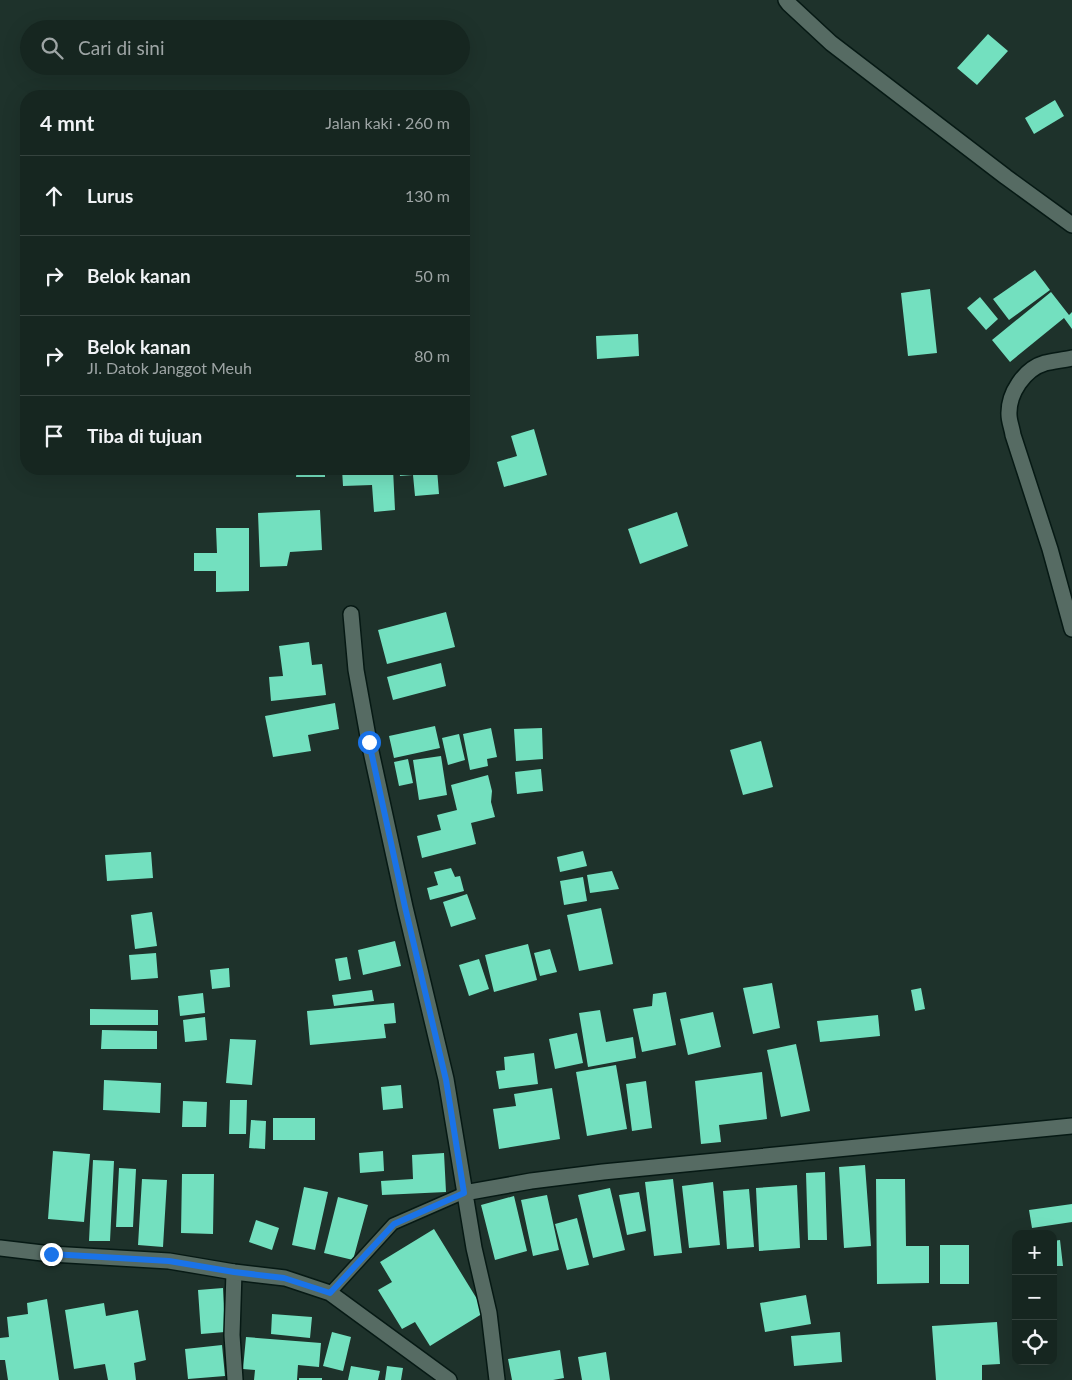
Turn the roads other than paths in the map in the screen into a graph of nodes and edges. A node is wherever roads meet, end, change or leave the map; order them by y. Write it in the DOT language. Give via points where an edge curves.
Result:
graph roads {
  1 [pos="786,0"];
  2 [pos="1072,224"];
  3 [pos="1072,358"];
  4 [pos="351,614"];
  5 [pos="1072,629"];
  6 [pos="1072,1126"];
  7 [pos="464,1193"];
  8 [pos="0,1248"];
  9 [pos="234,1272"];
  10 [pos="330,1293"];
  11 [pos="235,1380"];
  12 [pos="449,1380"];
  13 [pos="497,1380"];
  1 -- 2 [label="street" via="831,43"];
  3 -- 5 [label="street" via="1044,363 1031,370 1011,398 1009,415"];
  4 -- 7 [label="street" via="356,670 369,742 446,1080"];
  6 -- 7 [label="street" via="603,1172"];
  7 -- 10 [label="lane" via="394,1224"];
  7 -- 13 [label="street" via="489,1313"];
  8 -- 9 [label="street" via="169,1261"];
  9 -- 10 [label="street" via="284,1278"];
  9 -- 11 [label="street" via="232,1335"];
  10 -- 12 [label="street"];
}
